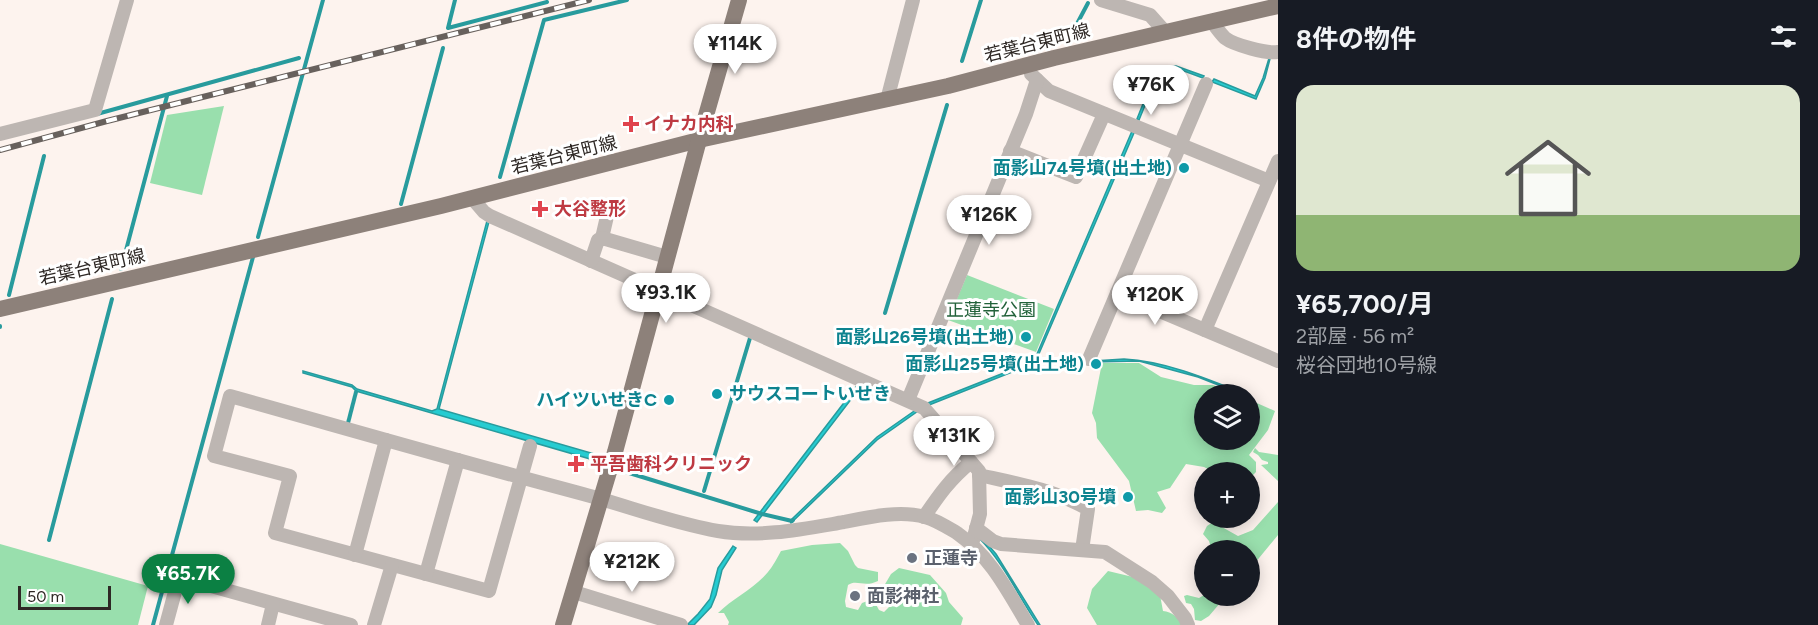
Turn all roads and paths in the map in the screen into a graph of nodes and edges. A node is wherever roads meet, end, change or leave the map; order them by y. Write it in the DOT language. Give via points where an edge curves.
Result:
graph roads {
  1 [pos="127,0"];
  2 [pos="739,0"];
  3 [pos="913,0"];
  4 [pos="1101,0"];
  5 [pos="1278,6"];
  6 [pos="1212,22"];
  7 [pos="1166,33"];
  8 [pos="1278,52"];
  9 [pos="1023,66"];
  10 [pos="1037,80"];
  11 [pos="1206,84"];
  12 [pos="887,100"];
  13 [pos="1104,114"];
  14 [pos="0,134"];
  15 [pos="699,140"];
  16 [pos="1179,145"];
  17 [pos="1010,151"];
  18 [pos="1278,161"];
  19 [pos="1269,182"];
  20 [pos="472,198"];
  21 [pos="608,212"];
  22 [pos="602,238"];
  23 [pos="667,257"];
  24 [pos="591,261"];
  25 [pos="658,290"];
  26 [pos="1117,293"];
  27 [pos="0,309"];
  28 [pos="1205,330"];
  29 [pos="1089,359"];
  30 [pos="1278,361"];
  31 [pos="908,400"];
  32 [pos="386,440"];
  33 [pos="530,446"];
  34 [pos="458,460"];
  35 [pos="971,462"];
  36 [pos="979,475"];
  37 [pos="521,478"];
  38 [pos="601,499"];
  39 [pos="924,517"];
  40 [pos="976,528"];
  41 [pos="972,544"];
  42 [pos="1082,550"];
  43 [pos="355,555"];
  44 [pos="392,565"];
  45 [pos="426,574"];
  46 [pos="574,592"];
  47 [pos="273,604"];
  48 [pos="166,625"];
  49 [pos="268,625"];
  50 [pos="351,625"];
  51 [pos="374,625"];
  52 [pos="563,625"];
  53 [pos="681,625"];
  54 [pos="1028,625"];
  55 [pos="1188,625"];
  1 -- 14 [label="street" via="95,110"];
  2 -- 15 [label="main road"];
  3 -- 12 [label="street"];
  4 -- 7 [label="street" via="1150,15"];
  5 -- 6 [label="main road, 若葉台東町線"];
  6 -- 7 [label="main road, 若葉台東町線"];
  6 -- 8 [label="street" via="1226,39"];
  7 -- 9 [label="main road, 若葉台東町線"];
  9 -- 10 [label="street"];
  9 -- 12 [label="main road, 若葉台東町線"];
  10 -- 13 [label="street" via="1049,91"];
  10 -- 17 [label="street"];
  11 -- 16 [label="street"];
  12 -- 15 [label="main road, 若葉台東町線"];
  13 -- 16 [label="street"];
  13 -- 17 [label="street" via="1076,177"];
  15 -- 20 [label="main road, 若葉台東町線"];
  15 -- 23 [label="main road"];
  16 -- 19 [label="street"];
  16 -- 26 [label="street"];
  17 -- 31 [label="street"];
  18 -- 19 [label="street"];
  19 -- 28 [label="street"];
  20 -- 24 [label="street" via="490,216"];
  20 -- 27 [label="main road, 若葉台東町線"];
  21 -- 22 [label="street"];
  22 -- 23 [label="street"];
  22 -- 24 [label="street"];
  23 -- 25 [label="main road"];
  24 -- 25 [label="street"];
  25 -- 31 [label="street"];
  25 -- 38 [label="main road"];
  26 -- 28 [label="street"];
  26 -- 29 [label="street"];
  28 -- 30 [label="street"];
  31 -- 35 [label="street" via="924,408"];
  32 -- 34 [label="street"];
  32 -- 43 [label="street"];
  32 -- 43 [label="street" via="230,396 214,456 290,476 275,533"];
  33 -- 37 [label="street"];
  34 -- 37 [label="street"];
  34 -- 45 [label="street"];
  35 -- 36 [label="street"];
  35 -- 39 [label="street" via="955,475"];
  36 -- 40 [label="street" via="980,513"];
  36 -- 42 [label="street" via="1050,493 1088,509"];
  37 -- 38 [label="street"];
  37 -- 45 [label="street" via="489,591"];
  38 -- 39 [label="street" via="720,531 757,534 895,514"];
  38 -- 46 [label="main road"];
  39 -- 41 [label="street" via="948,527"];
  40 -- 41 [label="street"];
  40 -- 42 [label="street" via="1001,544"];
  41 -- 54 [label="street" via="1003,582"];
  42 -- 55 [label="street" via="1105,552 1152,582 1168,596"];
  43 -- 44 [label="street"];
  44 -- 45 [label="street"];
  44 -- 51 [label="street"];
  46 -- 52 [label="main road"];
  46 -- 53 [label="street"];
  47 -- 48 [label="street" via="179,577"];
  47 -- 49 [label="street"];
  47 -- 50 [label="street"];
}
